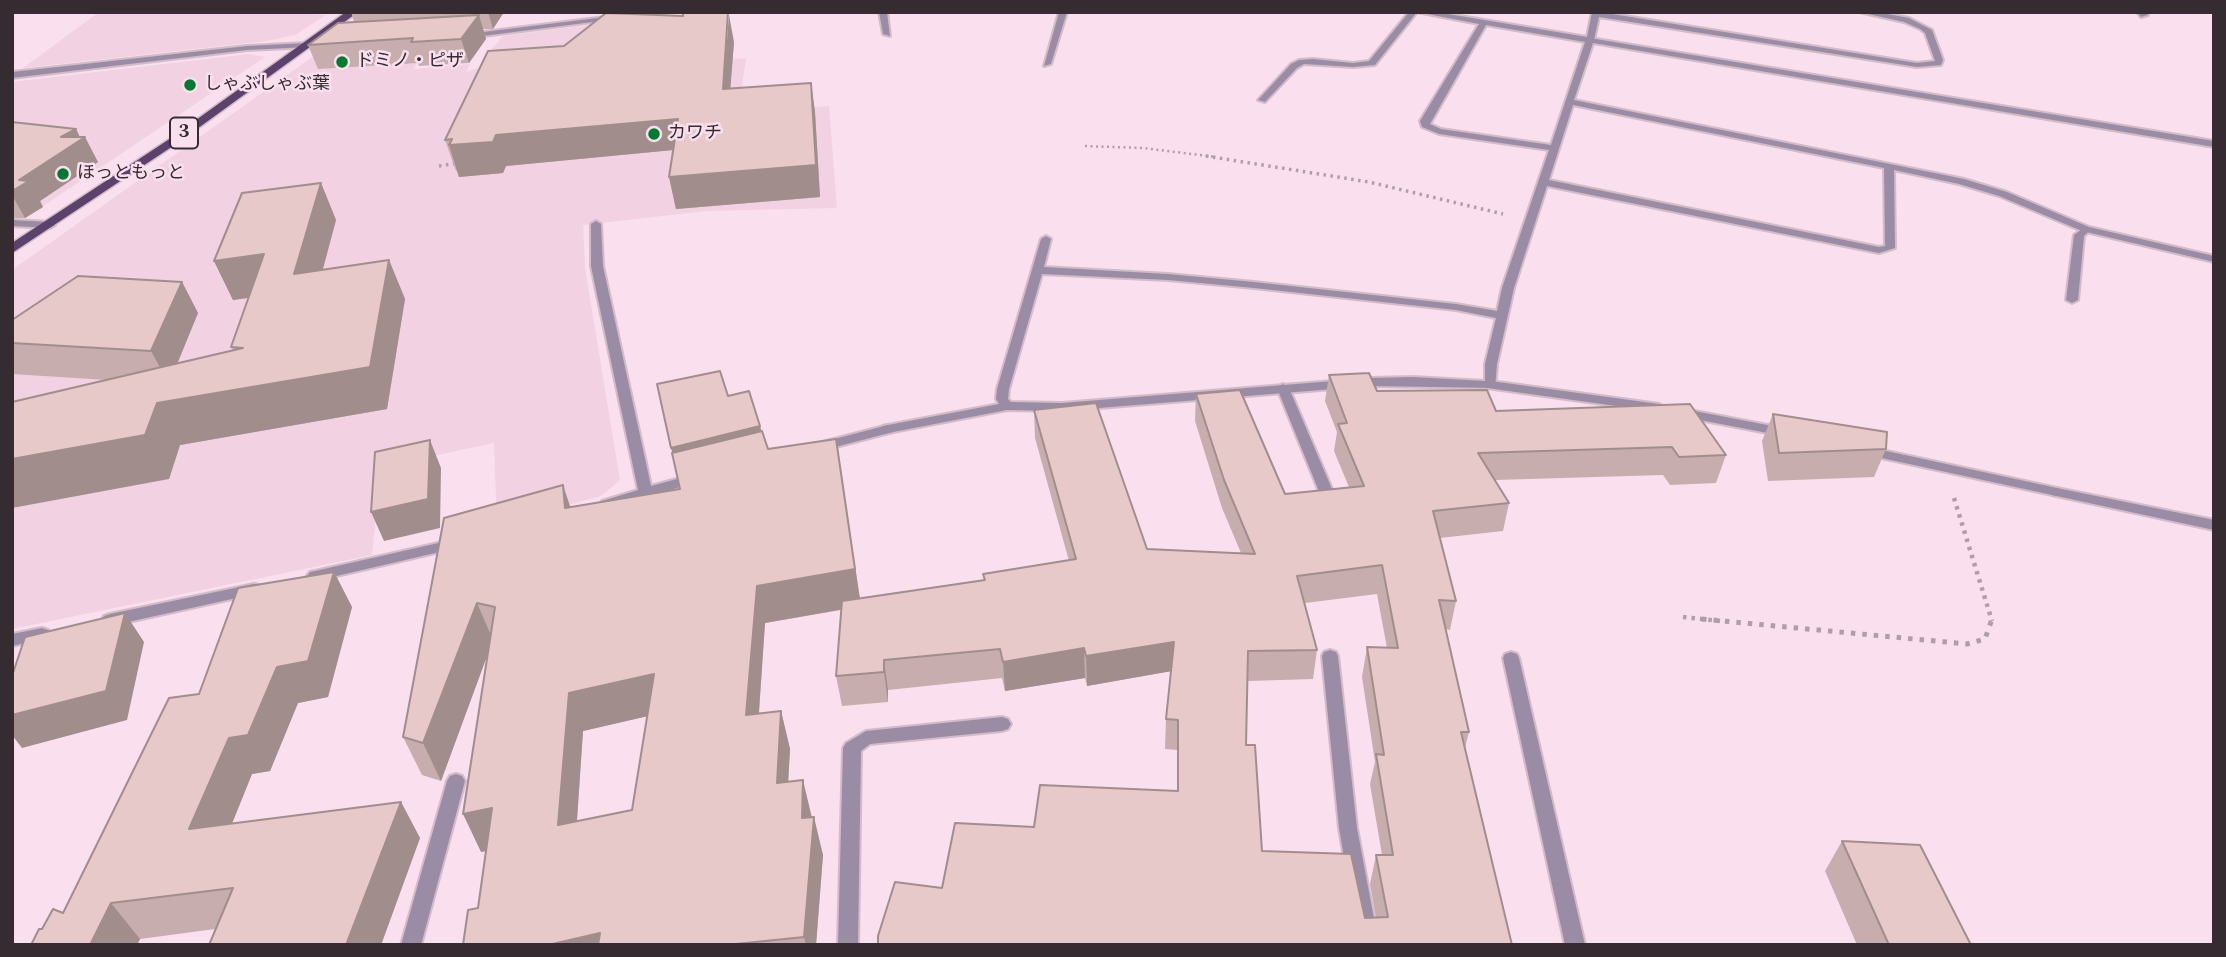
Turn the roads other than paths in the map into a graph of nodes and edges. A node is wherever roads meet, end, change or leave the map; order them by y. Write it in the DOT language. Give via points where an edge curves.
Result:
graph roads {
  1 [pos="353,12"];
  2 [pos="667,12"];
  3 [pos="883,12"];
  4 [pos="1063,12"];
  5 [pos="1413,12"];
  6 [pos="1421,12"];
  7 [pos="1863,12"];
  8 [pos="1596,13"];
  9 [pos="1483,23"];
  10 [pos="887,34"];
  11 [pos="458,36"];
  12 [pos="1590,40"];
  13 [pos="306,45"];
  14 [pos="323,45"];
  15 [pos="1047,64"];
  16 [pos="12,75"];
  17 [pos="1262,100"];
  18 [pos="1570,102"];
  19 [pos="2214,144"];
  20 [pos="1552,148"];
  21 [pos="1889,167"];
  22 [pos="1542,181"];
  23 [pos="12,223"];
  24 [pos="596,224"];
  25 [pos="50,225"];
  26 [pos="2086,229"];
  27 [pos="1046,239"];
  28 [pos="12,249"];
  29 [pos="2214,259"];
  30 [pos="1037,270"];
  31 [pos="2072,300"];
  32 [pos="1501,315"];
  33 [pos="1491,384"];
  34 [pos="1283,388"];
  35 [pos="1007,406"];
  36 [pos="1793,434"];
  37 [pos="1856,448"];
  38 [pos="807,450"];
  39 [pos="713,473"];
  40 [pos="1325,489"];
  41 [pos="645,491"];
  42 [pos="590,509"];
  43 [pos="2214,525"];
  44 [pos="465,542"];
  45 [pos="293,581"];
  46 [pos="267,586"];
  47 [pos="99,622"];
  48 [pos="62,629"];
  49 [pos="12,640"];
  50 [pos="1330,656"];
  51 [pos="1511,657"];
  52 [pos="1002,724"];
  53 [pos="456,781"];
  54 [pos="411,945"];
  55 [pos="848,945"];
  56 [pos="1368,945"];
  57 [pos="1575,945"];
  1 -- 13 [label="main road, 3"];
  2 -- 11 [label="street"];
  3 -- 10 [label="street"];
  4 -- 15 [label="street"];
  5 -- 17 [label="street" via="1372,63 1302,62"];
  6 -- 9 [label="street"];
  7 -- 8 [label="street" via="1923,27 1929,32 1938,63 1917,65 1677,22"];
  8 -- 12 [label="street"];
  9 -- 12 [label="street"];
  9 -- 20 [label="street" via="1425,125"];
  12 -- 18 [label="street"];
  12 -- 19 [label="street"];
  13 -- 14 [label="street"];
  13 -- 16 [label="street"];
  13 -- 25 [label="main road, 3"];
  18 -- 20 [label="street"];
  18 -- 21 [label="street"];
  20 -- 22 [label="street"];
  21 -- 22 [label="street" via="1890,248 1879,250"];
  21 -- 26 [label="street" via="1982,187"];
  22 -- 32 [label="street"];
  23 -- 25 [label="street"];
  24 -- 41 [label="street" via="597,265"];
  25 -- 28 [label="main road, 3"];
  26 -- 29 [label="street"];
  26 -- 31 [label="street" via="2078,235"];
  27 -- 30 [label="street"];
  30 -- 32 [label="street" via="1241,284"];
  30 -- 35 [label="street" via="1003,389"];
  32 -- 33 [label="street"];
  33 -- 34 [label="street" via="1413,381"];
  33 -- 36 [label="street" via="1664,409"];
  34 -- 35 [label="street" via="1062,407"];
  34 -- 40 [label="street"];
  35 -- 38 [label="street"];
  37 -- 43 [label="street"];
  39 -- 41 [label="street"];
  41 -- 42 [label="street"];
  44 -- 45 [label="street"];
  46 -- 47 [label="street"];
  48 -- 49 [label="street"];
  50 -- 56 [label="street" via="1348,828"];
  51 -- 57 [label="street"];
  52 -- 55 [label="street" via="866,738 852,748"];
  53 -- 54 [label="street"];
}
